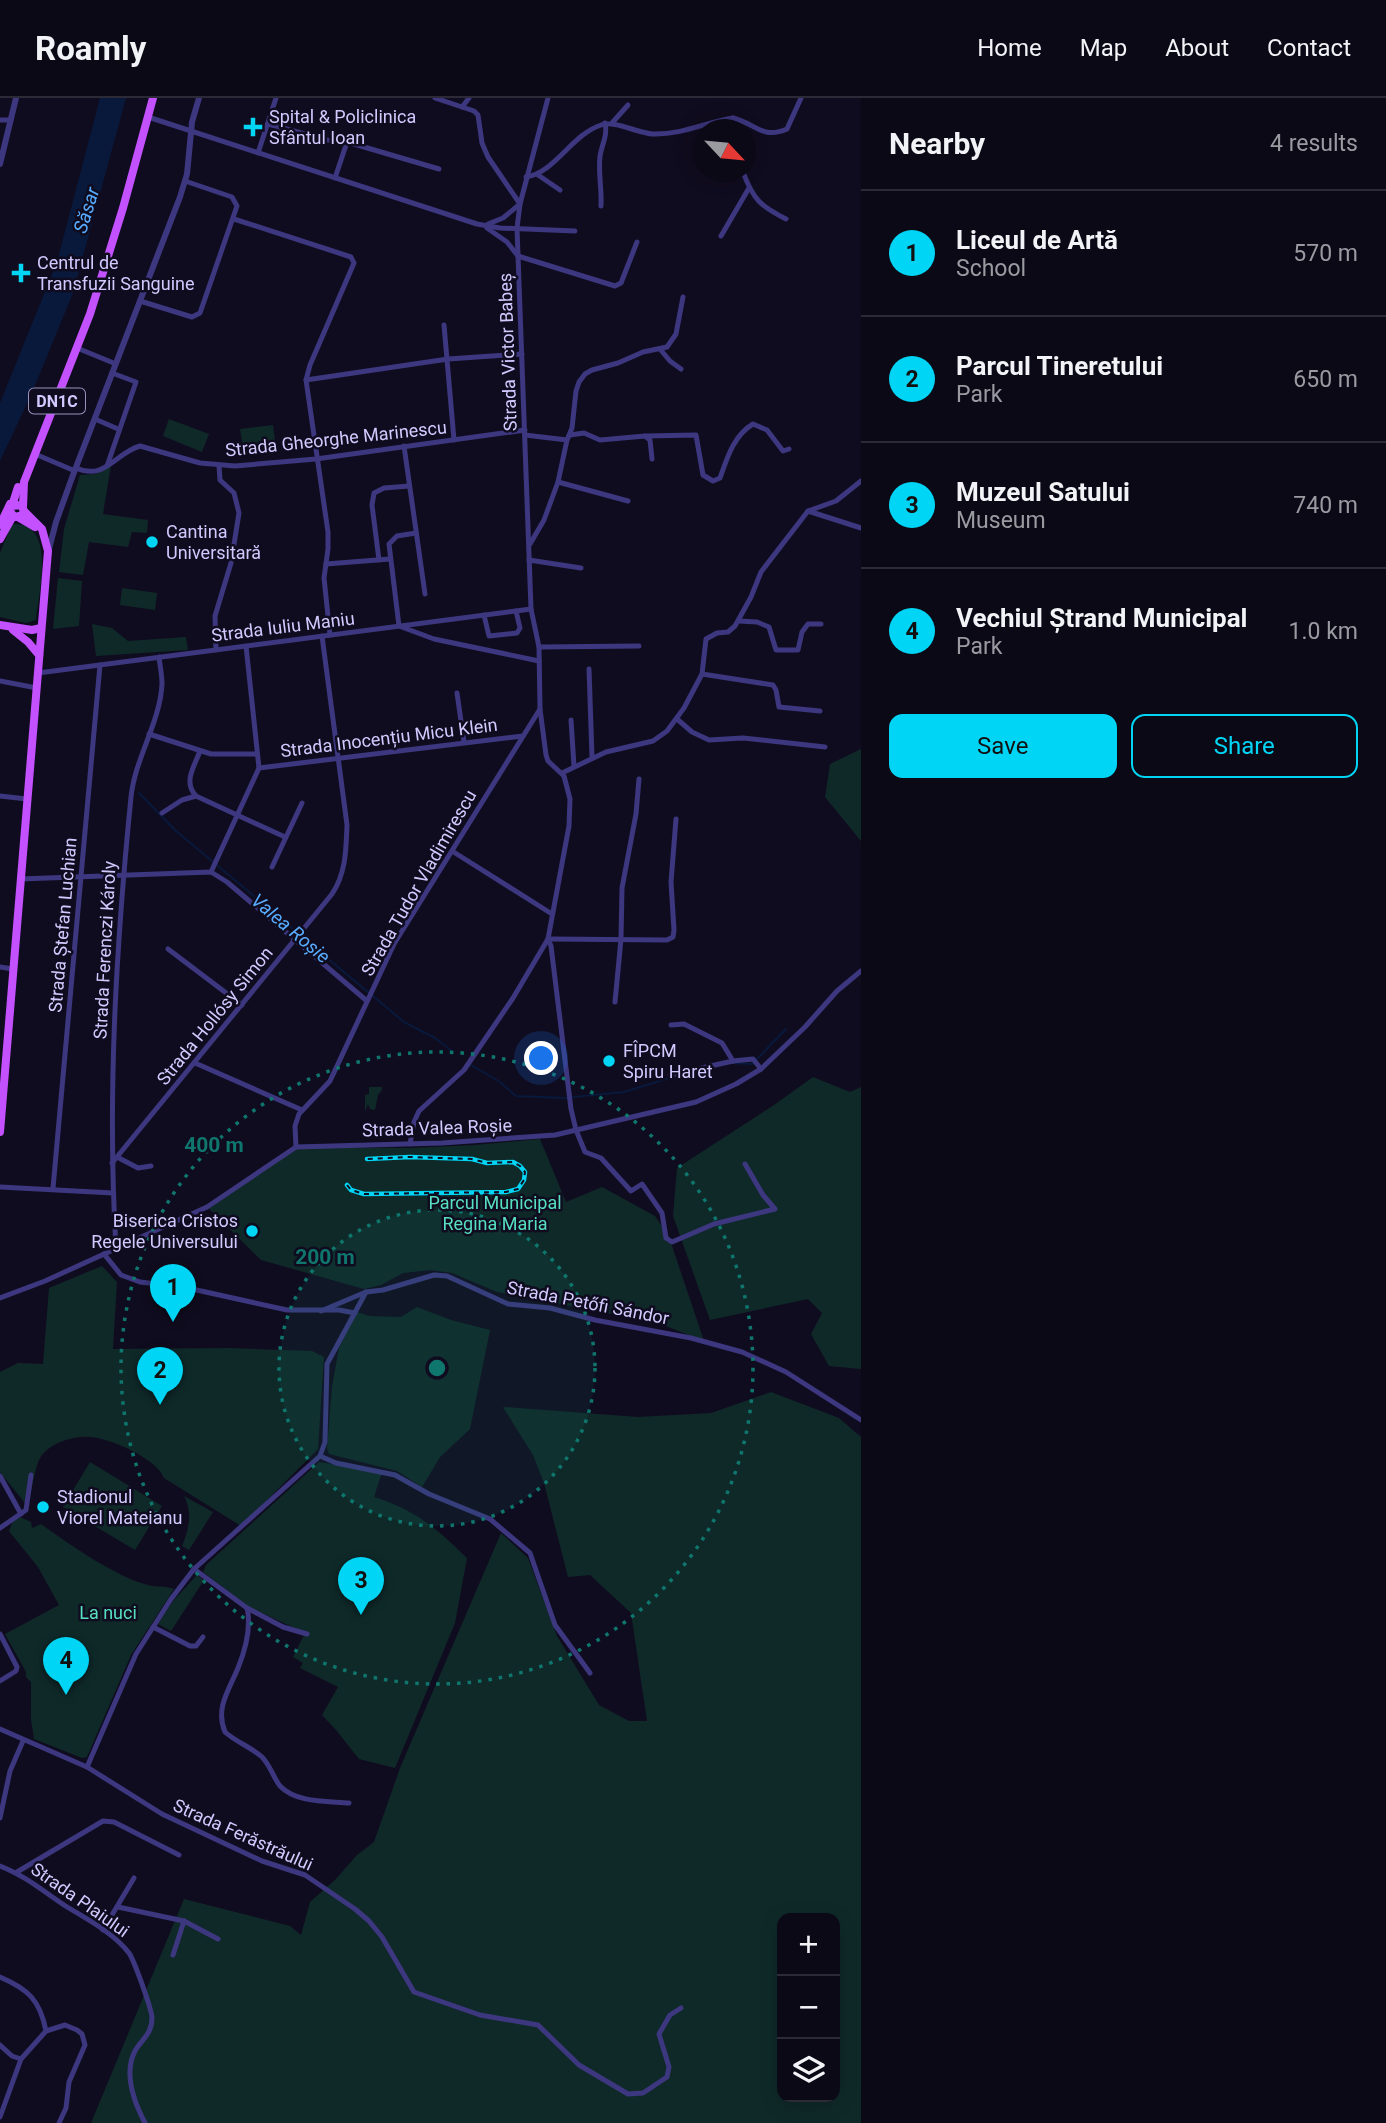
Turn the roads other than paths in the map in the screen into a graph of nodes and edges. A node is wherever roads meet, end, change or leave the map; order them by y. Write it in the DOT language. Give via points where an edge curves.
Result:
graph roads {
  1 [pos="16,98"];
  2 [pos="153,98"];
  3 [pos="200,98"];
  4 [pos="276,98"];
  5 [pos="435,98"];
  6 [pos="469,98"];
  7 [pos="548,98"];
  8 [pos="801,98"];
  9 [pos="628,105"];
  10 [pos="462,107"];
  11 [pos="148,117"];
  12 [pos="733,118"];
  13 [pos="0,120"];
  14 [pos="11,120"];
  15 [pos="605,123"];
  16 [pos="612,123"];
  17 [pos="268,124"];
  18 [pos="191,131"];
  19 [pos="347,142"];
  20 [pos="258,153"];
  21 [pos="0,164"];
  22 [pos="439,169"];
  23 [pos="538,175"];
  24 [pos="526,177"];
  25 [pos="335,178"];
  26 [pos="186,181"];
  27 [pos="747,182"];
  28 [pos="749,188"];
  29 [pos="560,190"];
  30 [pos="520,204"];
  31 [pos="601,206"];
  32 [pos="233,219"];
  33 [pos="786,219"];
  34 [pos="483,225"];
  35 [pos="517,228"];
  36 [pos="575,231"];
  37 [pos="721,236"];
  38 [pos="637,242"];
  39 [pos="518,256"];
  40 [pos="683,297"];
  41 [pos="140,301"];
  42 [pos="444,326"];
  43 [pos="77,348"];
  44 [pos="660,349"];
  45 [pos="522,354"];
  46 [pos="448,359"];
  47 [pos="116,364"];
  48 [pos="681,369"];
  49 [pos="113,373"];
  50 [pos="306,380"];
  51 [pos="95,419"];
  52 [pos="118,429"];
  53 [pos="525,432"];
  54 [pos="645,436"];
  55 [pos="568,438"];
  56 [pos="454,440"];
  57 [pos="404,446"];
  58 [pos="789,449"];
  59 [pos="35,454"];
  60 [pos="316,458"];
  61 [pos="652,458"];
  62 [pos="107,466"];
  63 [pos="219,466"];
  64 [pos="75,470"];
  65 [pos="27,474"];
  66 [pos="861,481"];
  67 [pos="558,482"];
  68 [pos="410,486"];
  69 [pos="18,487"];
  70 [pos="628,501"];
  71 [pos="808,511"];
  72 [pos="19,513"];
  73 [pos="56,522"];
  74 [pos="0,525"];
  75 [pos="861,528"];
  76 [pos="42,529"];
  77 [pos="416,533"];
  78 [pos="0,539"];
  79 [pos="528,547"];
  80 [pos="48,551"];
  81 [pos="390,559"];
  82 [pos="379,560"];
  83 [pos="529,560"];
  84 [pos="326,564"];
  85 [pos="581,568"];
  86 [pos="45,577"];
  87 [pos="425,594"];
  88 [pos="531,609"];
  89 [pos="516,611"];
  90 [pos="484,615"];
  91 [pos="739,621"];
  92 [pos="821,624"];
  93 [pos="0,625"];
  94 [pos="399,626"];
  95 [pos="11,628"];
  96 [pos="41,628"];
  97 [pos="330,635"];
  98 [pos="322,636"];
  99 [pos="246,646"];
  100 [pos="639,646"];
  101 [pos="539,647"];
  102 [pos="216,650"];
  103 [pos="40,655"];
  104 [pos="159,657"];
  105 [pos="539,662"];
  106 [pos="100,665"];
  107 [pos="589,669"];
  108 [pos="38,673"];
  109 [pos="702,674"];
  110 [pos="0,681"];
  111 [pos="37,688"];
  112 [pos="457,693"];
  113 [pos="540,709"];
  114 [pos="820,711"];
  115 [pos="677,719"];
  116 [pos="571,720"];
  117 [pos="149,734"];
  118 [pos="523,736"];
  119 [pos="464,742"];
  120 [pos="825,747"];
  121 [pos="200,751"];
  122 [pos="257,754"];
  123 [pos="592,757"];
  124 [pos="337,759"];
  125 [pos="574,766"];
  126 [pos="259,768"];
  127 [pos="562,773"];
  128 [pos="639,779"];
  129 [pos="0,796"];
  130 [pos="196,796"];
  131 [pos="27,799"];
  132 [pos="302,803"];
  133 [pos="162,813"];
  134 [pos="237,816"];
  135 [pos="676,819"];
  136 [pos="285,837"];
  137 [pos="452,851"];
  138 [pos="272,867"];
  139 [pos="211,872"];
  140 [pos="123,874"];
  141 [pos="81,876"];
  142 [pos="20,879"];
  143 [pos="552,914"];
  144 [pos="297,936"];
  145 [pos="548,939"];
  146 [pos="621,939"];
  147 [pos="167,949"];
  148 [pos="0,967"];
  149 [pos="13,969"];
  150 [pos="861,971"];
  151 [pos="369,996"];
  152 [pos="615,1002"];
  153 [pos="242,1005"];
  154 [pos="671,1025"];
  155 [pos="733,1060"];
  156 [pos="195,1062"];
  157 [pos="761,1069"];
  158 [pos="670,1075"];
  159 [pos="302,1110"];
  160 [pos="576,1130"];
  161 [pos="0,1132"];
  162 [pos="410,1144"];
  163 [pos="296,1147"];
  164 [pos="117,1157"];
  165 [pos="112,1163"];
  166 [pos="745,1164"];
  167 [pos="151,1167"];
  168 [pos="0,1187"];
  169 [pos="53,1188"];
  170 [pos="113,1193"];
  171 [pos="117,1248"];
  172 [pos="104,1254"];
  173 [pos="366,1292"];
  174 [pos="0,1298"];
  175 [pos="321,1311"];
  176 [pos="355,1313"];
  177 [pos="861,1420"];
  178 [pos="320,1456"];
  179 [pos="31,1475"];
  180 [pos="0,1476"];
  181 [pos="21,1514"];
  182 [pos="0,1528"];
  183 [pos="194,1569"];
  184 [pos="247,1608"];
  185 [pos="153,1627"];
  186 [pos="0,1634"];
  187 [pos="307,1634"];
  188 [pos="203,1637"];
  189 [pos="590,1672"];
  190 [pos="0,1681"];
  191 [pos="0,1729"];
  192 [pos="23,1741"];
  193 [pos="86,1767"];
  194 [pos="349,1804"];
  195 [pos="0,1818"];
  196 [pos="179,1855"];
  197 [pos="0,1866"];
  198 [pos="17,1872"];
  199 [pos="134,1878"];
  200 [pos="118,1907"];
  201 [pos="184,1921"];
  202 [pos="103,1930"];
  203 [pos="218,1939"];
  204 [pos="173,1955"];
  205 [pos="0,1977"];
  206 [pos="681,2008"];
  207 [pos="46,2031"];
  208 [pos="0,2045"];
  209 [pos="22,2059"];
  210 [pos="0,2117"];
  211 [pos="60,2123"];
  212 [pos="145,2123"];
  1 -- 14 [label="street"];
  2 -- 11 [label="main road, DN1C"];
  3 -- 18 [label="street"];
  4 -- 17 [label="street"];
  5 -- 10 [label="street"];
  6 -- 10 [label="street"];
  7 -- 24 [label="street, Strada Victor Babeș"];
  8 -- 12 [label="street" via="785,131 763,133"];
  9 -- 16 [label="street"];
  10 -- 30 [label="street" via="478,114 488,157"];
  11 -- 18 [label="street"];
  11 -- 43 [label="main road, DN1C"];
  12 -- 16 [label="street" via="659,134"];
  13 -- 14 [label="street"];
  14 -- 21 [label="street"];
  15 -- 16 [label="street"];
  15 -- 23 [label="street" via="584,134"];
  15 -- 31 [label="street" via="599,169"];
  17 -- 19 [label="street"];
  17 -- 20 [label="street"];
  18 -- 20 [label="street"];
  18 -- 26 [label="street"];
  19 -- 22 [label="street"];
  19 -- 25 [label="street"];
  20 -- 25 [label="street"];
  23 -- 24 [label="street"];
  23 -- 29 [label="street"];
  24 -- 30 [label="street, Strada Victor Babeș"];
  25 -- 34 [label="street"];
  26 -- 32 [label="street" via="232,197 237,206"];
  26 -- 41 [label="street"];
  27 -- 28 [label="street"];
  28 -- 33 [label="street" via="758,203"];
  28 -- 37 [label="street"];
  30 -- 34 [label="street" via="503,218"];
  30 -- 35 [label="street, Strada Victor Babeș"];
  32 -- 41 [label="street" via="197,316"];
  32 -- 50 [label="street" via="355,262"];
  34 -- 35 [label="street"];
  34 -- 39 [label="street"];
  35 -- 36 [label="street"];
  35 -- 39 [label="street, Strada Victor Babeș"];
  38 -- 39 [label="street" via="619,286"];
  39 -- 45 [label="street, Strada Victor Babeș"];
  40 -- 44 [label="street" via="676,334"];
  41 -- 47 [label="street"];
  42 -- 46 [label="street"];
  43 -- 47 [label="street"];
  43 -- 59 [label="main road, DN1C"];
  44 -- 48 [label="street"];
  44 -- 55 [label="street" via="585,374 576,391"];
  45 -- 46 [label="street"];
  45 -- 53 [label="street, Strada Victor Babeș"];
  46 -- 50 [label="street"];
  46 -- 56 [label="street"];
  47 -- 49 [label="street"];
  49 -- 51 [label="street"];
  49 -- 52 [label="street" via="136,382"];
  50 -- 60 [label="street"];
  51 -- 52 [label="street"];
  51 -- 64 [label="street"];
  52 -- 62 [label="street"];
  53 -- 55 [label="street, Strada Gheorghe Marinescu"];
  53 -- 56 [label="street, Strada Gheorghe Marinescu"];
  53 -- 79 [label="street, Strada Victor Babeș"];
  54 -- 55 [label="street, Strada Gheorghe Marinescu" via="600,440 584,433"];
  54 -- 58 [label="street, Strada Gheorghe Marinescu" via="696,435 703,475 713,481 720,478 728,453 753,424 767,430 783,451"];
  54 -- 61 [label="street" via="650,440"];
  55 -- 67 [label="street"];
  56 -- 57 [label="street, Strada Gheorghe Marinescu"];
  57 -- 60 [label="street, Strada Gheorghe Marinescu"];
  57 -- 68 [label="street"];
  59 -- 64 [label="street, Strada Gheorghe Marinescu"];
  59 -- 65 [label="main road, DN1C"];
  60 -- 63 [label="street, Strada Gheorghe Marinescu"];
  60 -- 84 [label="street" via="326,524"];
  62 -- 63 [label="street, Strada Gheorghe Marinescu" via="140,446"];
  62 -- 64 [label="street, Strada Gheorghe Marinescu" via="90,473"];
  63 -- 102 [label="street" via="220,480 234,493 239,513 232,563 215,616"];
  64 -- 73 [label="street"];
  65 -- 69 [label="main road, DN1C"];
  65 -- 72 [label="main road, DN1C"];
  66 -- 71 [label="street" via="836,500"];
  67 -- 70 [label="street"];
  67 -- 79 [label="street"];
  68 -- 77 [label="street"];
  68 -- 82 [label="street" via="374,493"];
  69 -- 72 [label="main road" via="12,506 18,504"];
  69 -- 74 [label="main road, DN1C"];
  71 -- 75 [label="street"];
  71 -- 91 [label="street" via="764,566"];
  72 -- 76 [label="main road"];
  72 -- 78 [label="main road, DN1C"];
  72 -- 86 [label="main road" via="41,535"];
  73 -- 76 [label="street"];
  73 -- 80 [label="street"];
  76 -- 80 [label="main road"];
  77 -- 81 [label="street" via="393,537"];
  77 -- 87 [label="street"];
  79 -- 83 [label="street, Strada Victor Babeș"];
  80 -- 86 [label="main road"];
  81 -- 82 [label="street"];
  81 -- 94 [label="street"];
  82 -- 84 [label="street"];
  83 -- 85 [label="street"];
  83 -- 88 [label="street, Strada Victor Babeș"];
  84 -- 97 [label="street"];
  86 -- 96 [label="main road"];
  88 -- 89 [label="street, Strada Iuliu Maniu"];
  88 -- 101 [label="street, Strada Victor Babeș"];
  89 -- 90 [label="street, Strada Iuliu Maniu"];
  89 -- 90 [label="street" via="520,628 512,635 489,636"];
  90 -- 94 [label="street, Strada Iuliu Maniu"];
  91 -- 92 [label="street" via="769,627 776,650 798,650 808,624"];
  91 -- 109 [label="street" via="732,630 706,639"];
  93 -- 95 [label="main road"];
  94 -- 97 [label="street, Strada Iuliu Maniu"];
  94 -- 105 [label="street" via="434,639"];
  95 -- 96 [label="main road"];
  95 -- 103 [label="main road"];
  96 -- 103 [label="main road"];
  97 -- 98 [label="street, Strada Iuliu Maniu"];
  98 -- 99 [label="street, Strada Iuliu Maniu"];
  98 -- 124 [label="street, Strada Hollósy Simon"];
  99 -- 102 [label="street, Strada Iuliu Maniu"];
  99 -- 122 [label="street"];
  100 -- 101 [label="street"];
  101 -- 105 [label="street, Strada Victor Babeș"];
  102 -- 104 [label="street, Strada Iuliu Maniu"];
  103 -- 108 [label="main road"];
  104 -- 106 [label="street, Strada Iuliu Maniu"];
  104 -- 117 [label="street, Strada Ferenczi Károly" via="162,685"];
  105 -- 113 [label="street, Strada Victor Babeș"];
  106 -- 108 [label="street, Strada Iuliu Maniu"];
  106 -- 141 [label="street, Strada Ștefan Luchian"];
  107 -- 123 [label="street"];
  108 -- 111 [label="main road"];
  109 -- 114 [label="street" via="774,685 779,707"];
  109 -- 115 [label="street"];
  110 -- 111 [label="street"];
  111 -- 131 [label="main road"];
  112 -- 119 [label="street"];
  113 -- 118 [label="street, Strada Tudor Vladimirescu"];
  113 -- 127 [label="street, Strada Victor Babeș" via="547,758"];
  115 -- 120 [label="street" via="705,739 743,738"];
  115 -- 123 [label="street" via="653,741"];
  116 -- 125 [label="street"];
  117 -- 121 [label="street"];
  117 -- 140 [label="street, Strada Ferenczi Károly" via="132,788"];
  118 -- 119 [label="street, Strada Inocențiu Micu Klein"];
  118 -- 137 [label="street, Strada Tudor Vladimirescu"];
  119 -- 124 [label="street, Strada Inocențiu Micu Klein"];
  121 -- 122 [label="street" via="219,756"];
  121 -- 130 [label="street" via="189,780"];
  122 -- 126 [label="street"];
  123 -- 125 [label="street"];
  124 -- 126 [label="street, Strada Inocențiu Micu Klein"];
  124 -- 144 [label="street, Strada Hollósy Simon" via="347,825 343,870 337,886"];
  125 -- 127 [label="street"];
  126 -- 134 [label="street"];
  127 -- 143 [label="street, Strada Victor Babeș" via="570,817"];
  128 -- 146 [label="street" via="622,888"];
  129 -- 131 [label="street"];
  130 -- 133 [label="street"];
  130 -- 134 [label="street"];
  131 -- 142 [label="main road"];
  132 -- 136 [label="street"];
  134 -- 136 [label="street"];
  134 -- 139 [label="street"];
  135 -- 146 [label="street" via="673,937"];
  136 -- 138 [label="street"];
  137 -- 143 [label="street"];
  137 -- 151 [label="street, Strada Tudor Vladimirescu" via="394,944"];
  139 -- 140 [label="street"];
  139 -- 144 [label="street"];
  140 -- 141 [label="street"];
  140 -- 165 [label="street, Strada Ferenczi Károly" via="111,1090"];
  141 -- 142 [label="street"];
  141 -- 169 [label="street, Strada Ștefan Luchian"];
  142 -- 149 [label="main road"];
  143 -- 145 [label="street, Strada Victor Babeș"];
  144 -- 151 [label="street"];
  144 -- 153 [label="street, Strada Hollósy Simon"];
  145 -- 146 [label="street"];
  145 -- 160 [label="street"];
  145 -- 162 [label="street" via="469,1063 419,1111"];
  146 -- 152 [label="street"];
  147 -- 153 [label="street"];
  148 -- 149 [label="street"];
  149 -- 161 [label="main road"];
  150 -- 157 [label="street, Strada Valea Roșie"];
  151 -- 159 [label="street, Strada Tudor Vladimirescu" via="330,1081"];
  153 -- 156 [label="street, Strada Hollósy Simon"];
  154 -- 155 [label="street" via="684,1024 722,1043"];
  155 -- 157 [label="street" via="755,1061"];
  155 -- 158 [label="street"];
  156 -- 159 [label="street"];
  156 -- 164 [label="street, Strada Hollósy Simon"];
  157 -- 160 [label="street, Strada Valea Roșie" via="696,1102"];
  159 -- 163 [label="street" via="295,1126"];
  160 -- 162 [label="street, Strada Valea Roșie" via="505,1140"];
  160 -- 166 [label="street" via="585,1152 601,1158 631,1191 642,1184 662,1213 670,1241 775,1209"];
  162 -- 163 [label="street, Strada Valea Roșie"];
  163 -- 171 [label="street" via="211,1205"];
  164 -- 165 [label="street, Strada Hollósy Simon"];
  164 -- 167 [label="street" via="138,1168"];
  165 -- 170 [label="street, Strada Ferenczi Károly"];
  168 -- 169 [label="street"];
  169 -- 170 [label="street"];
  170 -- 171 [label="street, Strada Ferenczi Károly"];
  171 -- 172 [label="street"];
  172 -- 174 [label="street"];
  172 -- 175 [label="street, Strada Petőfi Sándor" via="121,1275 140,1282 287,1310"];
  173 -- 175 [label="street, Strada Petőfi Sándor"];
  173 -- 176 [label="street"];
  173 -- 177 [label="street, Strada Petőfi Sándor" via="438,1275 508,1304 550,1308 724,1346 786,1373"];
  175 -- 176 [label="street"];
  176 -- 178 [label="street" via="327,1364 325,1442"];
  178 -- 183 [label="street"];
  178 -- 189 [label="street" via="395,1475 490,1519 530,1553 555,1625"];
  179 -- 181 [label="street" via="28,1507"];
  180 -- 181 [label="street"];
  181 -- 182 [label="street"];
  183 -- 184 [label="street"];
  183 -- 185 [label="street"];
  184 -- 187 [label="street"];
  184 -- 194 [label="street" via="244,1648 221,1709 226,1732 265,1760 288,1792"];
  185 -- 188 [label="street" via="190,1646"];
  185 -- 193 [label="street"];
  186 -- 190 [label="street" via="17,1667"];
  191 -- 192 [label="street, Strada Ferăstrăului"];
  192 -- 193 [label="street, Strada Ferăstrăului"];
  192 -- 195 [label="street" via="10,1770"];
  193 -- 206 [label="street, Strada Ferăstrăului" via="162,1814 262,1861 305,1875 355,1909 382,1937 414,1992 480,2015 538,2025 579,2065 628,2094 643,2093 667,2077 669,2067 659,2034 670,2015"];
  196 -- 198 [label="street" via="114,1822 103,1821"];
  197 -- 198 [label="street, Strada Plaiului"];
  198 -- 202 [label="street, Strada Plaiului"];
  199 -- 200 [label="street"];
  200 -- 201 [label="street"];
  200 -- 202 [label="street"];
  201 -- 203 [label="street"];
  201 -- 204 [label="street"];
  202 -- 212 [label="street, Strada Plaiului" via="133,1958 150,2008 150,2029 135,2051 130,2076"];
  205 -- 207 [label="street" via="37,2003"];
  207 -- 209 [label="street"];
  207 -- 211 [label="street" via="65,2025 84,2038"];
  208 -- 209 [label="street"];
  209 -- 210 [label="street"];
}
